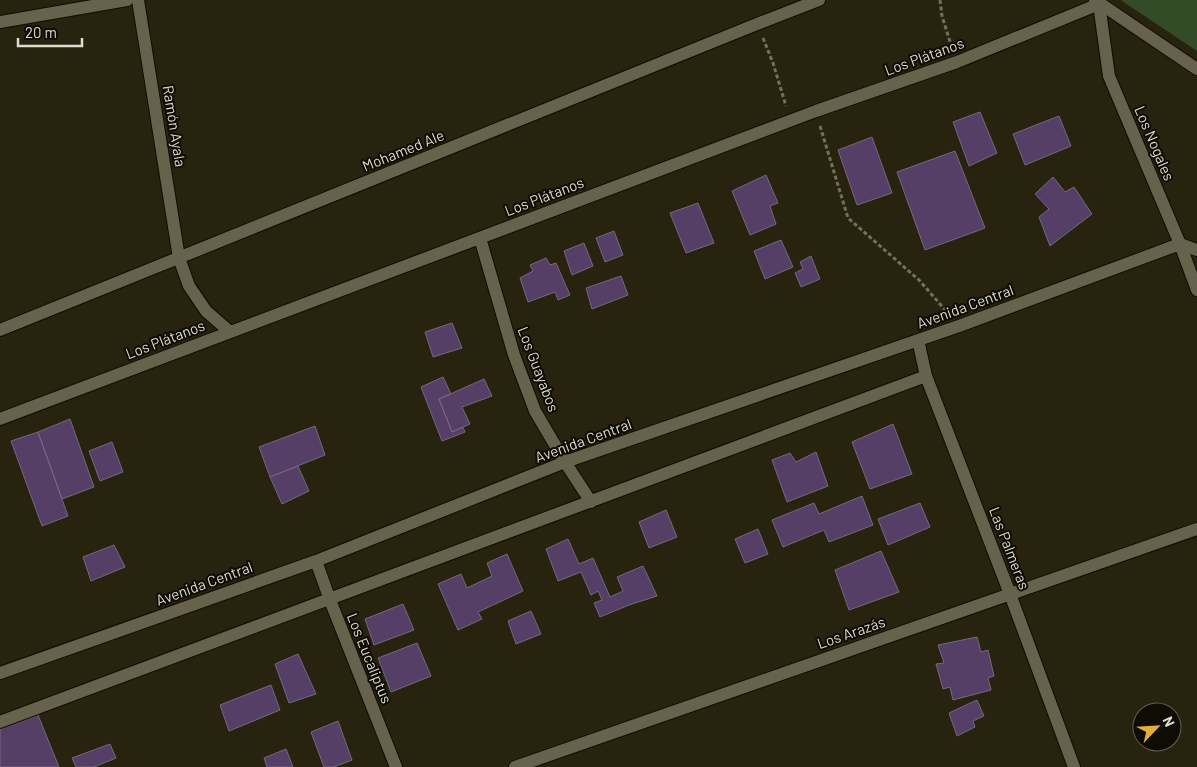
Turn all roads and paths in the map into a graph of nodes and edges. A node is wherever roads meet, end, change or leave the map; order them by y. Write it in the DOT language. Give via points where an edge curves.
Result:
graph roads {
  1 [pos="127,0"];
  2 [pos="138,0"];
  3 [pos="819,0"];
  4 [pos="940,0"];
  5 [pos="1097,2"];
  6 [pos="0,22"];
  7 [pos="757,24"];
  8 [pos="957,62"];
  9 [pos="1197,69"];
  10 [pos="816,111"];
  11 [pos="791,121"];
  12 [pos="480,238"];
  13 [pos="1180,244"];
  14 [pos="1197,250"];
  15 [pos="179,258"];
  16 [pos="1197,290"];
  17 [pos="959,326"];
  18 [pos="0,330"];
  19 [pos="230,332"];
  20 [pos="918,340"];
  21 [pos="926,376"];
  22 [pos="0,419"];
  23 [pos="565,462"];
  24 [pos="590,502"];
  25 [pos="1197,529"];
  26 [pos="316,561"];
  27 [pos="1010,594"];
  28 [pos="330,600"];
  29 [pos="0,673"];
  30 [pos="0,722"];
  31 [pos="396,767"];
  32 [pos="515,767"];
  33 [pos="1074,767"];
  1 -- 6 [label="street"];
  2 -- 15 [label="street, Ramón Ayala"];
  3 -- 7 [label="street, Mohamed Ale"];
  4 -- 8 [label="path"];
  5 -- 8 [label="street, Los Plátanos"];
  5 -- 9 [label="street"];
  5 -- 13 [label="street, Los Nogales" via="1109,76"];
  7 -- 11 [label="path"];
  7 -- 15 [label="street, Mohamed Ale"];
  8 -- 10 [label="street, Los Plátanos"];
  10 -- 11 [label="street, Los Plátanos"];
  10 -- 17 [label="path" via="848,218 919,280"];
  11 -- 12 [label="street, Los Plátanos"];
  12 -- 19 [label="street, Los Plátanos"];
  12 -- 23 [label="street, Los Guayabos" via="514,356 535,411"];
  13 -- 14 [label="street"];
  13 -- 16 [label="street, Los Nogales"];
  13 -- 17 [label="street, Avenida Central"];
  15 -- 18 [label="street, Mohamed Ale"];
  15 -- 19 [label="street, Ramón Ayala" via="189,286 206,311"];
  17 -- 20 [label="street, Avenida Central"];
  19 -- 22 [label="street, Los Plátanos"];
  20 -- 21 [label="street, Las Palmeras"];
  20 -- 23 [label="street, Avenida Central"];
  21 -- 24 [label="street"];
  21 -- 27 [label="street, Las Palmeras"];
  23 -- 24 [label="street, Los Guayabos"];
  23 -- 26 [label="street, Avenida Central"];
  24 -- 28 [label="street"];
  25 -- 27 [label="street, Los Arazás"];
  26 -- 28 [label="street, Los Eucaliptus"];
  26 -- 29 [label="street, Avenida Central"];
  27 -- 32 [label="street, Los Arazás"];
  27 -- 33 [label="street, Las Palmeras"];
  28 -- 30 [label="street"];
  28 -- 31 [label="street, Los Eucaliptus"];
}
